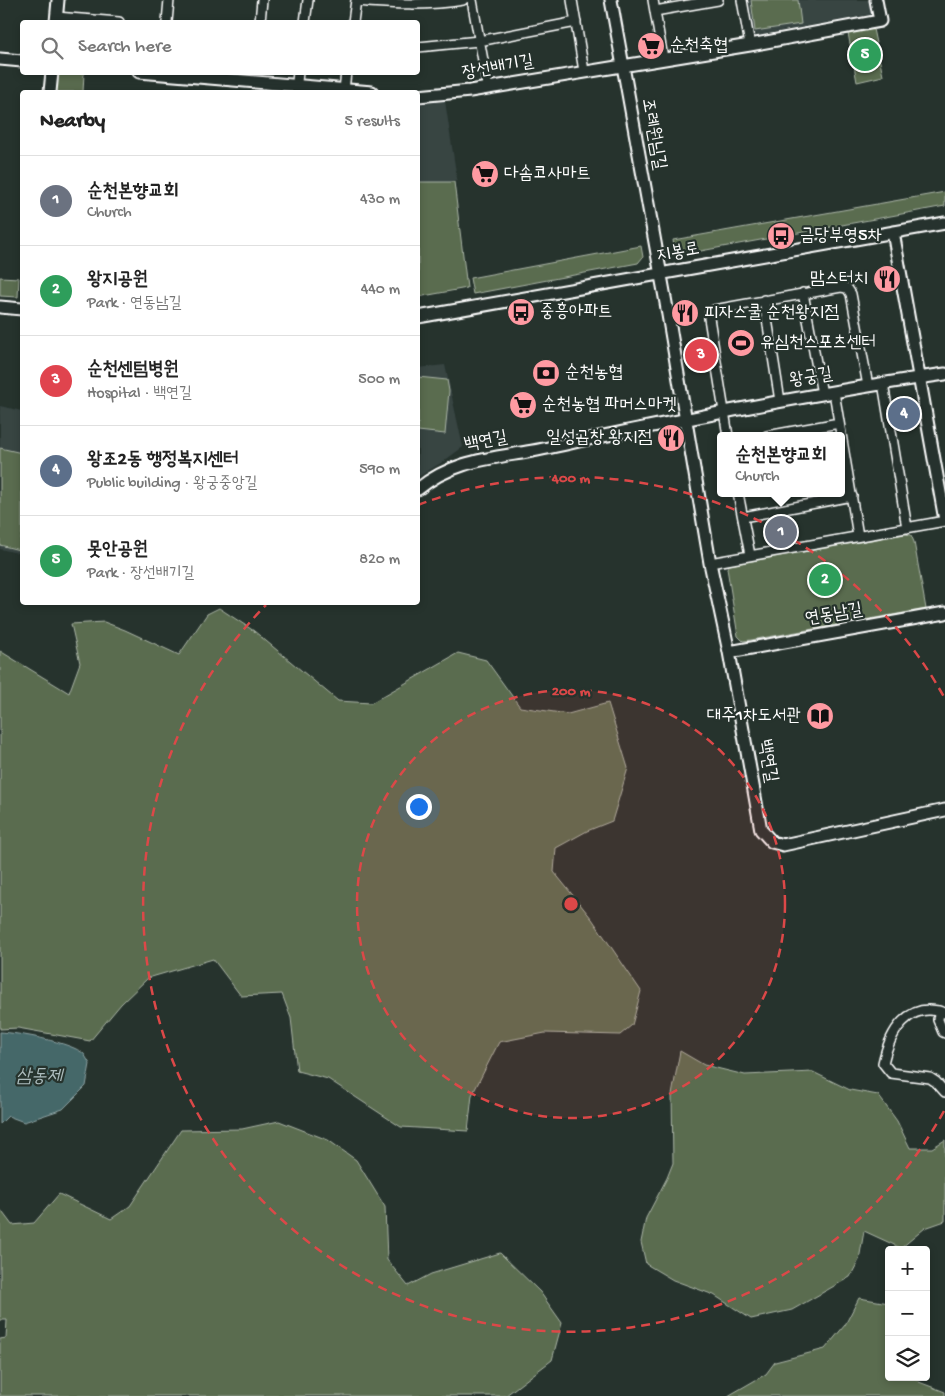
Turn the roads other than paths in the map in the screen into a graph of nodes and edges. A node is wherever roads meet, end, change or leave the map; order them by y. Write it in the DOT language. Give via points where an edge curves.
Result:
graph roads {
  1 [pos="58,0"];
  2 [pos="169,0"];
  3 [pos="262,0"];
  4 [pos="308,0"];
  5 [pos="356,0"];
  6 [pos="463,0"];
  7 [pos="472,0"];
  8 [pos="572,0"];
  9 [pos="611,0"];
  10 [pos="653,0"];
  11 [pos="718,0"];
  12 [pos="742,0"];
  13 [pos="876,0"];
  14 [pos="655,11"];
  15 [pos="56,20"];
  16 [pos="167,20"];
  17 [pos="260,20"];
  18 [pos="305,20"];
  19 [pos="353,20"];
  20 [pos="576,22"];
  21 [pos="480,41"];
  22 [pos="750,44"];
  23 [pos="420,47"];
  24 [pos="663,58"];
  25 [pos="0,59"];
  26 [pos="20,61"];
  27 [pos="623,65"];
  28 [pos="584,71"];
  29 [pos="52,75"];
  30 [pos="192,75"];
  31 [pos="298,75"];
  32 [pos="346,75"];
  33 [pos="253,77"];
  34 [pos="488,88"];
  35 [pos="296,89"];
  36 [pos="50,90"];
  37 [pos="344,90"];
  38 [pos="420,96"];
  39 [pos="945,223"];
  40 [pos="893,232"];
  41 [pos="660,274"];
  42 [pos="804,293"];
  43 [pos="764,300"];
  44 [pos="0,308"];
  45 [pos="20,309"];
  46 [pos="420,318"];
  47 [pos="945,374"];
  48 [pos="920,378"];
  49 [pos="883,383"];
  50 [pos="868,386"];
  51 [pos="834,392"];
  52 [pos="822,394"];
  53 [pos="780,401"];
  54 [pos="725,413"];
  55 [pos="684,420"];
  56 [pos="839,423"];
  57 [pos="727,432"];
  58 [pos="789,432"];
  59 [pos="840,432"];
  60 [pos="845,469"];
  61 [pos="420,487"];
  62 [pos="943,494"];
  63 [pos="852,496"];
  64 [pos="739,497"];
  65 [pos="743,517"];
  66 [pos="945,520"];
  67 [pos="907,528"];
  68 [pos="858,536"];
  69 [pos="750,555"];
  70 [pos="710,563"];
  71 [pos="945,613"];
  72 [pos="729,652"];
  73 [pos="945,810"];
  74 [pos="942,1012"];
  75 [pos="945,1033"];
  76 [pos="945,1092"];
  1 -- 15 [label="street"];
  2 -- 16 [label="street"];
  3 -- 17 [label="street"];
  4 -- 18 [label="street"];
  5 -- 6 [label="street" via="390,4"];
  5 -- 19 [label="street"];
  7 -- 21 [label="street"];
  8 -- 20 [label="street"];
  9 -- 27 [label="street, 조례원님길"];
  10 -- 14 [label="street"];
  11 -- 14 [label="street"];
  12 -- 22 [label="street"];
  13 -- 22 [label="street, 장선배기길" via="880,21"];
  14 -- 24 [label="street"];
  20 -- 21 [label="street"];
  20 -- 28 [label="street"];
  21 -- 23 [label="street"];
  21 -- 34 [label="street"];
  22 -- 24 [label="street, 장선배기길"];
  24 -- 27 [label="street, 장선배기길"];
  25 -- 26 [label="street"];
  27 -- 28 [label="street, 장선배기길"];
  27 -- 41 [label="street, 조례원님길"];
  28 -- 34 [label="street, 장선배기길"];
  29 -- 36 [label="street"];
  30 -- 33 [label="street"];
  31 -- 35 [label="street"];
  32 -- 37 [label="street"];
  33 -- 35 [label="street"];
  34 -- 38 [label="street, 장선배기길"];
  35 -- 37 [label="street"];
  39 -- 40 [label="street, 지봉로"];
  40 -- 41 [label="street, 지봉로"];
  40 -- 48 [label="street"];
  41 -- 46 [label="street, 지봉로"];
  41 -- 55 [label="street, 백연길"];
  42 -- 43 [label="street"];
  42 -- 50 [label="street" via="840,286 849,290"];
  42 -- 52 [label="street"];
  43 -- 53 [label="street"];
  43 -- 54 [label="street" via="716,309 709,315"];
  44 -- 45 [label="street"];
  47 -- 48 [label="street, 왕궁길"];
  48 -- 49 [label="street, 왕궁길"];
  48 -- 62 [label="street"];
  49 -- 50 [label="street, 왕궁길"];
  49 -- 67 [label="street"];
  50 -- 51 [label="street, 왕궁길"];
  51 -- 52 [label="street, 왕궁길"];
  51 -- 56 [label="street"];
  52 -- 53 [label="street, 왕궁길"];
  53 -- 54 [label="street, 왕궁길"];
  54 -- 55 [label="street, 왕궁길"];
  54 -- 57 [label="street"];
  55 -- 61 [label="street, 백연길" via="462,464 435,476"];
  55 -- 70 [label="street, 백연길"];
  56 -- 58 [label="street"];
  56 -- 59 [label="street"];
  60 -- 63 [label="street"];
  62 -- 66 [label="street"];
  63 -- 65 [label="street"];
  63 -- 68 [label="street"];
  64 -- 65 [label="street"];
  65 -- 69 [label="street"];
  66 -- 67 [label="street"];
  67 -- 68 [label="street"];
  68 -- 69 [label="street"];
  69 -- 70 [label="street"];
  70 -- 72 [label="street, 백연길"];
  71 -- 72 [label="street, 연동남길"];
  72 -- 73 [label="street, 백연길" via="762,830 772,842 783,844"];
  74 -- 75 [label="street" via="938,1020"];
  74 -- 76 [label="street" via="920,1010 902,1022 883,1063 891,1073 934,1080"];
}
